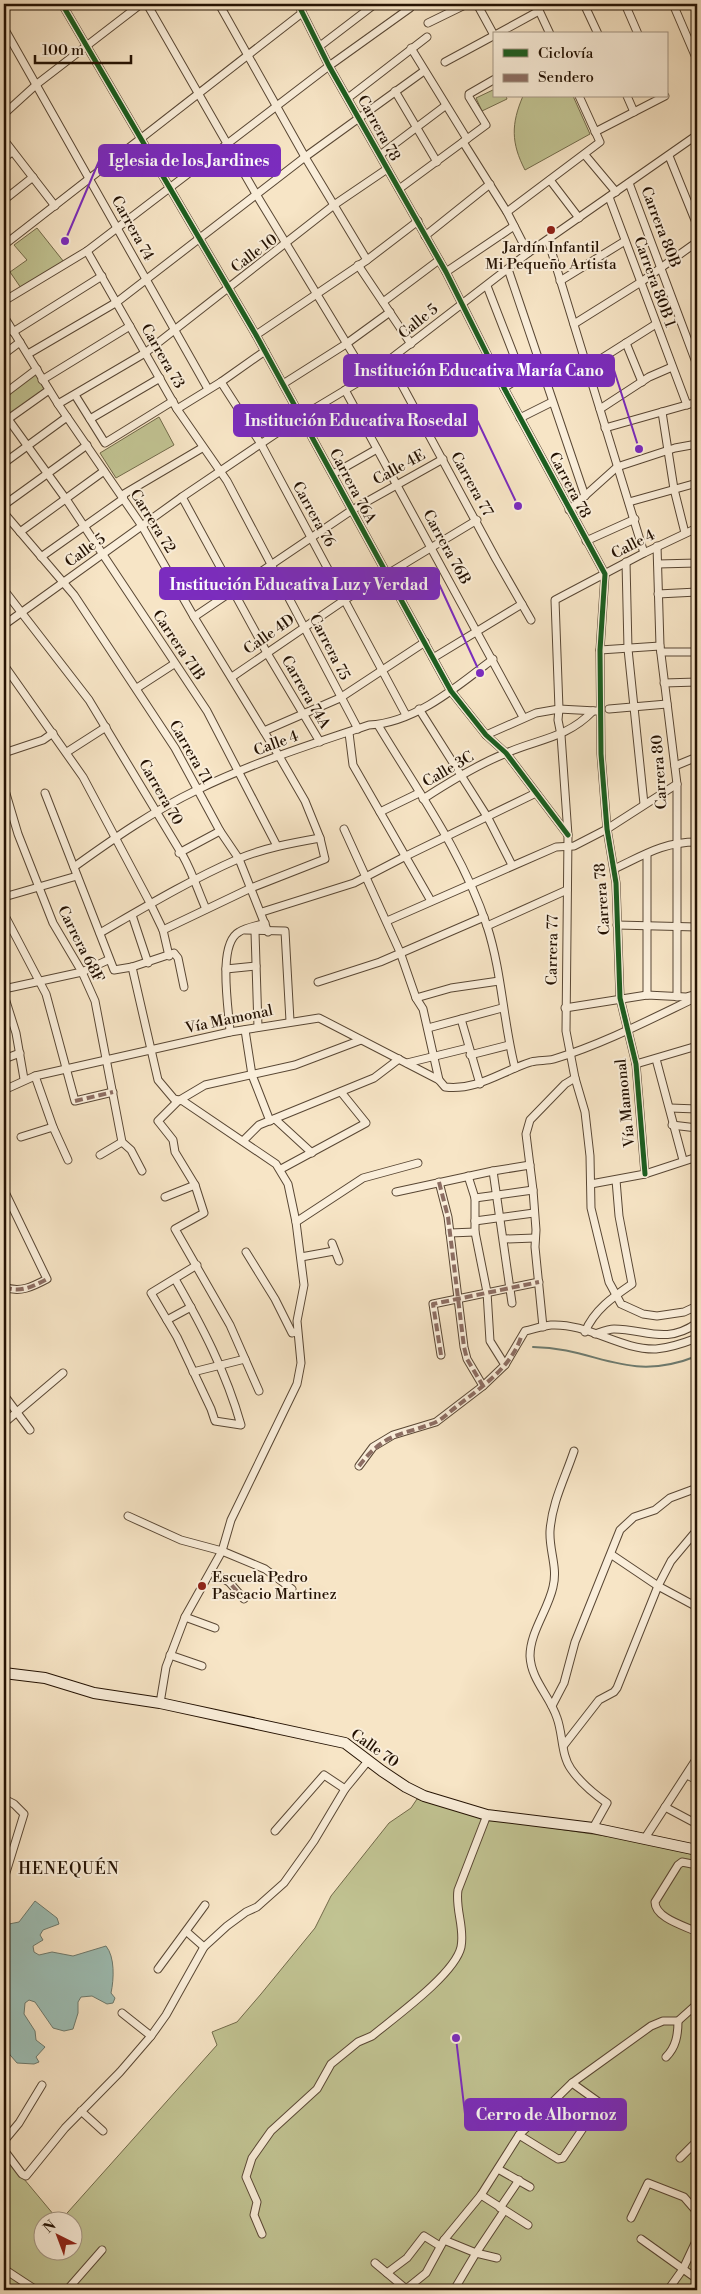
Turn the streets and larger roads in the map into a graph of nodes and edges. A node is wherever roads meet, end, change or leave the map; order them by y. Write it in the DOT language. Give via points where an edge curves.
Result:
graph roads {
  1 [pos="8,4"];
  2 [pos="62,4"];
  3 [pos="141,4"];
  4 [pos="147,4"];
  5 [pos="218,4"];
  6 [pos="299,4"];
  7 [pos="375,4"];
  8 [pos="467,4"];
  9 [pos="477,4"];
  10 [pos="584,4"];
  11 [pos="625,4"];
  12 [pos="673,4"];
  13 [pos="4,7"];
  14 [pos="538,7"];
  15 [pos="410,8"];
  16 [pos="302,13"];
  17 [pos="428,23"];
  18 [pos="4,28"];
  19 [pos="493,32"];
  20 [pos="500,32"];
  21 [pos="549,32"];
  22 [pos="597,32"];
  23 [pos="637,32"];
  24 [pos="493,36"];
  25 [pos="427,37"];
  26 [pos="88,45"];
  27 [pos="320,46"];
  28 [pos="411,48"];
  29 [pos="695,49"];
  30 [pos="248,55"];
  31 [pos="697,60"];
  32 [pos="445,62"];
  33 [pos="329,66"];
  34 [pos="424,71"];
  35 [pos="493,80"];
  36 [pos="37,84"];
  37 [pos="395,91"];
  38 [pos="199,93"];
  39 [pos="348,98"];
  40 [pos="580,98"];
  41 [pos="627,98"];
  42 [pos="661,98"];
  43 [pos="277,106"];
  44 [pos="445,106"];
  45 [pos="634,112"];
  46 [pos="4,114"];
  47 [pos="359,117"];
  48 [pos="416,129"];
  49 [pos="595,132"];
  50 [pos="697,135"];
  51 [pos="140,137"];
  52 [pos="4,140"];
  53 [pos="465,141"];
  54 [pos="229,144"];
  55 [pos="12,152"];
  56 [pos="380,155"];
  57 [pos="585,155"];
  58 [pos="305,156"];
  59 [pos="669,156"];
  60 [pos="4,158"];
  61 [pos="437,162"];
  62 [pos="387,168"];
  63 [pos="32,177"];
  64 [pos="89,177"];
  65 [pos="550,180"];
  66 [pos="629,183"];
  67 [pos="490,184"];
  68 [pos="171,187"];
  69 [pos="399,189"];
  70 [pos="616,192"];
  71 [pos="256,194"];
  72 [pos="609,197"];
  73 [pos="4,200"];
  74 [pos="334,205"];
  75 [pos="55,206"];
  76 [pos="507,212"];
  77 [pos="579,218"];
  78 [pos="418,221"];
  79 [pos="697,225"];
  80 [pos="514,226"];
  81 [pos="118,227"];
  82 [pos="425,236"];
  83 [pos="199,238"];
  84 [pos="548,240"];
  85 [pos="625,241"];
  86 [pos="697,242"];
  87 [pos="286,244"];
  88 [pos="4,245"];
  89 [pos="87,251"];
  90 [pos="528,253"];
  91 [pos="367,260"];
  92 [pos="439,260"];
  93 [pos="358,265"];
  94 [pos="662,268"];
  95 [pos="508,269"];
  96 [pos="446,272"];
  97 [pos="102,276"];
  98 [pos="146,280"];
  99 [pos="560,281"];
  100 [pos="640,282"];
  101 [pos="487,286"];
  102 [pos="228,288"];
  103 [pos="316,294"];
  104 [pos="4,301"];
  105 [pos="117,302"];
  106 [pos="383,302"];
  107 [pos="462,303"];
  108 [pos="4,310"];
  109 [pos="390,312"];
  110 [pos="4,319"];
  111 [pos="574,324"];
  112 [pos="656,324"];
  113 [pos="130,326"];
  114 [pos="174,330"];
  115 [pos="13,332"];
  116 [pos="256,335"];
  117 [pos="20,342"];
  118 [pos="626,343"];
  119 [pos="346,344"];
  120 [pos="412,344"];
  121 [pos="265,351"];
  122 [pos="145,352"];
  123 [pos="4,354"];
  124 [pos="28,354"];
  125 [pos="389,361"];
  126 [pos="539,365"];
  127 [pos="697,365"];
  128 [pos="588,367"];
  129 [pos="672,368"];
  130 [pos="37,370"];
  131 [pos="522,376"];
  132 [pos="367,377"];
  133 [pos="160,378"];
  134 [pos="42,380"];
  135 [pos="221,382"];
  136 [pos="642,382"];
  137 [pos="283,384"];
  138 [pos="504,388"];
  139 [pos="208,389"];
  140 [pos="48,390"];
  141 [pos="345,390"];
  142 [pos="4,394"];
  143 [pos="75,395"];
  144 [pos="173,402"];
  145 [pos="552,402"];
  146 [pos="697,402"];
  147 [pos="58,404"];
  148 [pos="687,405"];
  149 [pos="176,409"];
  150 [pos="600,409"];
  151 [pos="662,412"];
  152 [pos="302,416"];
  153 [pos="67,417"];
  154 [pos="520,418"];
  155 [pos="90,419"];
  156 [pos="6,420"];
  157 [pos="605,428"];
  158 [pos="261,444"];
  159 [pos="697,444"];
  160 [pos="87,445"];
  161 [pos="28,446"];
  162 [pos="202,448"];
  163 [pos="377,449"];
  164 [pos="667,450"];
  165 [pos="443,458"];
  166 [pos="4,463"];
  167 [pos="616,467"];
  168 [pos="104,471"];
  169 [pos="220,472"];
  170 [pos="48,474"];
  171 [pos="333,474"];
  172 [pos="697,483"];
  173 [pos="396,484"];
  174 [pos="674,489"];
  175 [pos="585,496"];
  176 [pos="182,497"];
  177 [pos="123,499"];
  178 [pos="67,500"];
  179 [pos="629,502"];
  180 [pos="4,505"];
  181 [pos="352,510"];
  182 [pos="569,510"];
  183 [pos="4,513"];
  184 [pos="635,519"];
  185 [pos="477,520"];
  186 [pos="85,526"];
  187 [pos="142,526"];
  188 [pos="697,528"];
  189 [pos="20,532"];
  190 [pos="685,533"];
  191 [pos="310,537"];
  192 [pos="586,541"];
  193 [pos="431,546"];
  194 [pos="657,546"];
  195 [pos="103,553"];
  196 [pos="644,553"];
  197 [pos="41,557"];
  198 [pos="626,562"];
  199 [pos="697,563"];
  200 [pos="658,564"];
  201 [pos="272,565"];
  202 [pos="605,574"];
  203 [pos="386,575"];
  204 [pos="64,582"];
  205 [pos="233,589"];
  206 [pos="4,590"];
  207 [pos="697,592"];
  208 [pos="658,594"];
  209 [pos="346,599"];
  210 [pos="555,600"];
  211 [pos="522,604"];
  212 [pos="21,614"];
  213 [pos="194,617"];
  214 [pos="531,620"];
  215 [pos="4,625"];
  216 [pos="305,626"];
  217 [pos="477,631"];
  218 [pos="425,642"];
  219 [pos="628,648"];
  220 [pos="660,649"];
  221 [pos="600,650"];
  222 [pos="697,652"];
  223 [pos="268,653"];
  224 [pos="434,658"];
  225 [pos="493,659"];
  226 [pos="174,664"];
  227 [pos="4,665"];
  228 [pos="382,670"];
  229 [pos="232,677"];
  230 [pos="697,682"];
  231 [pos="664,683"];
  232 [pos="137,688"];
  233 [pos="451,692"];
  234 [pos="340,698"];
  235 [pos="666,704"];
  236 [pos="635,707"];
  237 [pos="419,709"];
  238 [pos="559,709"];
  239 [pos="609,709"];
  240 [pos="596,711"];
  241 [pos="304,714"];
  242 [pos="406,715"];
  243 [pos="523,717"];
  244 [pos="378,725"];
  245 [pos="106,727"];
  246 [pos="358,729"];
  247 [pos="264,731"];
  248 [pos="53,733"];
  249 [pos="349,733"];
  250 [pos="486,735"];
  251 [pos="561,736"];
  252 [pos="320,742"];
  253 [pos="4,752"];
  254 [pos="67,752"];
  255 [pos="506,753"];
  256 [pos="280,756"];
  257 [pos="697,757"];
  258 [pos="675,766"];
  259 [pos="240,772"];
  260 [pos="460,776"];
  261 [pos="677,784"];
  262 [pos="4,787"];
  263 [pos="197,790"];
  264 [pos="536,793"];
  265 [pos="46,794"];
  266 [pos="421,796"];
  267 [pos="644,804"];
  268 [pos="157,812"];
  269 [pos="380,812"];
  270 [pos="488,818"];
  271 [pos="344,829"];
  272 [pos="607,829"];
  273 [pos="220,831"];
  274 [pos="568,835"];
  275 [pos="446,836"];
  276 [pos="115,838"];
  277 [pos="320,838"];
  278 [pos="676,842"];
  279 [pos="697,842"];
  280 [pos="277,846"];
  281 [pos="568,848"];
  282 [pos="179,853"];
  283 [pos="647,854"];
  284 [pos="406,856"];
  285 [pos="239,859"];
  286 [pos="512,865"];
  287 [pos="74,867"];
  288 [pos="614,869"];
  289 [pos="77,876"];
  290 [pos="367,877"];
  291 [pos="193,881"];
  292 [pos="471,883"];
  293 [pos="39,888"];
  294 [pos="251,888"];
  295 [pos="567,890"];
  296 [pos="4,897"];
  297 [pos="431,902"];
  298 [pos="150,903"];
  299 [pos="206,909"];
  300 [pos="262,912"];
  301 [pos="4,914"];
  302 [pos="132,915"];
  303 [pos="484,917"];
  304 [pos="387,921"];
  305 [pos="265,923"];
  306 [pos="617,925"];
  307 [pos="487,926"];
  308 [pos="647,926"];
  309 [pos="678,927"];
  310 [pos="697,927"];
  311 [pos="163,930"];
  312 [pos="244,930"];
  313 [pos="255,932"];
  314 [pos="268,932"];
  315 [pos="100,933"];
  316 [pos="400,952"];
  317 [pos="169,956"];
  318 [pos="108,960"];
  319 [pos="148,963"];
  320 [pos="256,966"];
  321 [pos="132,967"];
  322 [pos="226,969"];
  323 [pos="82,972"];
  324 [pos="40,981"];
  325 [pos="498,981"];
  326 [pos="318,982"];
  327 [pos="184,987"];
  328 [pos="4,989"];
  329 [pos="4,995"];
  330 [pos="647,995"];
  331 [pos="697,996"];
  332 [pos="677,997"];
  333 [pos="416,998"];
  334 [pos="620,998"];
  335 [pos="502,1008"];
  336 [pos="565,1008"];
  337 [pos="7,1017"];
  338 [pos="461,1019"];
  339 [pos="290,1021"];
  340 [pos="258,1027"];
  341 [pos="428,1028"];
  342 [pos="245,1030"];
  343 [pos="627,1030"];
  344 [pos="230,1032"];
  345 [pos="361,1040"];
  346 [pos="509,1045"];
  347 [pos="697,1046"];
  348 [pos="150,1050"];
  349 [pos="469,1052"];
  350 [pos="20,1053"];
  351 [pos="569,1053"];
  352 [pos="434,1056"];
  353 [pos="4,1059"];
  354 [pos="399,1059"];
  355 [pos="656,1059"];
  356 [pos="107,1060"];
  357 [pos="407,1063"];
  358 [pos="636,1064"];
  359 [pos="515,1068"];
  360 [pos="67,1069"];
  361 [pos="252,1075"];
  362 [pos="35,1076"];
  363 [pos="575,1078"];
  364 [pos="24,1079"];
  365 [pos="439,1080"];
  366 [pos="480,1084"];
  367 [pos="4,1090"];
  368 [pos="114,1092"];
  369 [pos="341,1092"];
  370 [pos="178,1101"];
  371 [pos="670,1108"];
  372 [pos="697,1108"];
  373 [pos="272,1120"];
  374 [pos="672,1125"];
  375 [pos="53,1127"];
  376 [pos="697,1128"];
  377 [pos="20,1137"];
  378 [pos="243,1141"];
  379 [pos="122,1142"];
  380 [pos="312,1153"];
  381 [pos="100,1156"];
  382 [pos="697,1157"];
  383 [pos="68,1160"];
  384 [pos="683,1160"];
  385 [pos="418,1163"];
  386 [pos="530,1165"];
  387 [pos="281,1169"];
  388 [pos="493,1170"];
  389 [pos="142,1171"];
  390 [pos="645,1174"];
  391 [pos="468,1176"];
  392 [pos="616,1180"];
  393 [pos="439,1182"];
  394 [pos="195,1184"];
  395 [pos="591,1184"];
  396 [pos="4,1190"];
  397 [pos="533,1190"];
  398 [pos="396,1192"];
  399 [pos="497,1194"];
  400 [pos="164,1197"];
  401 [pos="475,1198"];
  402 [pos="534,1213"];
  403 [pos="501,1217"];
  404 [pos="475,1221"];
  405 [pos="296,1222"];
  406 [pos="475,1232"];
  407 [pos="450,1234"];
  408 [pos="535,1238"];
  409 [pos="505,1239"];
  410 [pos="246,1252"];
  411 [pos="302,1257"];
  412 [pos="339,1262"];
  413 [pos="197,1265"];
  414 [pos="174,1279"];
  415 [pos="539,1282"];
  416 [pos="4,1286"];
  417 [pos="512,1287"];
  418 [pos="487,1292"];
  419 [pos="616,1295"];
  420 [pos="459,1298"];
  421 [pos="512,1303"];
  422 [pos="697,1306"];
  423 [pos="191,1307"];
  424 [pos="167,1320"];
  425 [pos="697,1323"];
  426 [pos="543,1326"];
  427 [pos="296,1332"];
  428 [pos="585,1332"];
  429 [pos="595,1334"];
  430 [pos="697,1338"];
  431 [pos="441,1354"];
  432 [pos="246,1359"];
  433 [pos="220,1365"];
  434 [pos="505,1365"];
  435 [pos="63,1372"];
  436 [pos="193,1372"];
  437 [pos="483,1386"];
  438 [pos="259,1391"];
  439 [pos="4,1396"];
  440 [pos="16,1411"];
  441 [pos="4,1423"];
  442 [pos="30,1430"];
  443 [pos="574,1451"];
  444 [pos="359,1466"];
  445 [pos="697,1488"];
  446 [pos="128,1516"];
  447 [pos="697,1530"];
  448 [pos="222,1551"];
  449 [pos="612,1555"];
  450 [pos="212,1572"];
  451 [pos="658,1586"];
  452 [pos="292,1589"];
  453 [pos="244,1599"];
  454 [pos="697,1607"];
  455 [pos="185,1617"];
  456 [pos="215,1628"];
  457 [pos="170,1655"];
  458 [pos="202,1666"];
  459 [pos="4,1673"];
  460 [pos="160,1703"];
  461 [pos="552,1706"];
  462 [pos="564,1745"];
  463 [pos="697,1758"];
  464 [pos="368,1761"];
  465 [pos="687,1775"];
  466 [pos="697,1780"];
  467 [pos="346,1789"];
  468 [pos="4,1799"];
  469 [pos="665,1807"];
  470 [pos="487,1815"];
  471 [pos="695,1823"];
  472 [pos="593,1828"];
  473 [pos="275,1832"];
  474 [pos="646,1838"];
  475 [pos="697,1850"];
  476 [pos="697,1865"];
  477 [pos="4,1878"];
  478 [pos="205,1905"];
  479 [pos="187,1932"];
  480 [pos="697,1932"];
  481 [pos="204,1947"];
  482 [pos="158,1969"];
  483 [pos="697,2004"];
  484 [pos="122,2013"];
  485 [pos="678,2021"];
  486 [pos="150,2036"];
  487 [pos="666,2057"];
  488 [pos="572,2083"];
  489 [pos="42,2084"];
  490 [pos="81,2111"];
  491 [pos="103,2132"];
  492 [pos="519,2135"];
  493 [pos="4,2141"];
  494 [pos="697,2141"];
  495 [pos="4,2150"];
  496 [pos="680,2158"];
  497 [pos="498,2169"];
  498 [pos="519,2180"];
  499 [pos="530,2187"];
  500 [pos="481,2195"];
  501 [pos="502,2209"];
  502 [pos="697,2212"];
  503 [pos="631,2218"];
  504 [pos="528,2225"];
  505 [pos="262,2234"];
  506 [pos="641,2239"];
  507 [pos="697,2240"];
  508 [pos="442,2243"];
  509 [pos="102,2250"];
  510 [pos="476,2252"];
  511 [pos="497,2258"];
  512 [pos="375,2263"];
  513 [pos="4,2269"];
  514 [pos="683,2269"];
  515 [pos="387,2273"];
  516 [pos="697,2279"];
  517 [pos="36,2290"];
  518 [pos="67,2290"];
  519 [pos="405,2290"];
  520 [pos="454,2290"];
  521 [pos="668,2290"];
  1 -- 13 [label="street"];
  2 -- 26 [label="street, Carrera 76A"];
  3 -- 26 [label="street"];
  4 -- 38 [label="street"];
  5 -- 30 [label="street"];
  6 -- 16 [label="street, Carrera 78"];
  7 -- 27 [label="street"];
  8 -- 17 [label="street"];
  9 -- 19 [label="street"];
  10 -- 22 [label="street"];
  11 -- 23 [label="street"];
  12 -- 29 [label="street"];
  14 -- 20 [label="street"];
  14 -- 21 [label="street"];
  15 -- 33 [label="street"];
  16 -- 27 [label="street, Carrera 78"];
  16 -- 30 [label="street"];
  18 -- 36 [label="street, Carrera 74"];
  24 -- 32 [label="street"];
  25 -- 28 [label="street"];
  26 -- 36 [label="street"];
  26 -- 51 [label="street, Carrera 76A"];
  27 -- 33 [label="street, Carrera 78"];
  28 -- 34 [label="street"];
  28 -- 39 [label="street"];
  29 -- 31 [label="street"];
  30 -- 38 [label="street"];
  30 -- 43 [label="street"];
  33 -- 39 [label="street, Carrera 78"];
  33 -- 43 [label="street"];
  34 -- 37 [label="street"];
  34 -- 44 [label="street"];
  35 -- 53 [label="street" via="469,94 486,124"];
  36 -- 46 [label="street"];
  36 -- 64 [label="street, Carrera 74"];
  37 -- 47 [label="street"];
  37 -- 48 [label="street"];
  38 -- 51 [label="street"];
  38 -- 54 [label="street"];
  39 -- 47 [label="street, Carrera 78"];
  40 -- 49 [label="street"];
  41 -- 45 [label="street"];
  42 -- 45 [label="street"];
  43 -- 54 [label="street"];
  43 -- 58 [label="street"];
  44 -- 48 [label="street"];
  44 -- 53 [label="street"];
  45 -- 49 [label="street"];
  47 -- 56 [label="street, Carrera 78"];
  47 -- 58 [label="street"];
  48 -- 56 [label="street"];
  48 -- 61 [label="street"];
  49 -- 57 [label="street" via="600,142"];
  50 -- 59 [label="street, Calle 5"];
  51 -- 64 [label="street"];
  51 -- 68 [label="street, Carrera 76A"];
  52 -- 55 [label="street"];
  53 -- 61 [label="street"];
  53 -- 67 [label="street"];
  54 -- 68 [label="street"];
  54 -- 71 [label="street"];
  55 -- 60 [label="street"];
  55 -- 63 [label="street"];
  56 -- 62 [label="street, Carrera 78"];
  57 -- 65 [label="street"];
  57 -- 70 [label="street"];
  58 -- 71 [label="street"];
  58 -- 74 [label="street"];
  59 -- 66 [label="street, Calle 5"];
  59 -- 79 [label="street"];
  61 -- 69 [label="street"];
  62 -- 69 [label="street, Carrera 78"];
  62 -- 74 [label="street, Calle 10"];
  63 -- 73 [label="street"];
  63 -- 75 [label="street"];
  64 -- 75 [label="street"];
  64 -- 81 [label="street, Carrera 74"];
  65 -- 76 [label="street"];
  65 -- 77 [label="street"];
  66 -- 70 [label="street, Calle 5"];
  66 -- 94 [label="street, Carrera 80B"];
  67 -- 76 [label="street"];
  67 -- 82 [label="street"];
  68 -- 81 [label="street"];
  68 -- 83 [label="street, Carrera 76A"];
  69 -- 78 [label="street, Carrera 78"];
  70 -- 72 [label="street, Calle 5"];
  71 -- 83 [label="street"];
  71 -- 87 [label="street"];
  72 -- 77 [label="street, Calle 5"];
  72 -- 85 [label="street, Carrera 80B 1"];
  74 -- 87 [label="street, Calle 10"];
  74 -- 91 [label="street"];
  75 -- 88 [label="street"];
  76 -- 80 [label="street"];
  77 -- 84 [label="street, Calle 5"];
  78 -- 82 [label="street, Carrera 78"];
  78 -- 91 [label="street"];
  80 -- 90 [label="street"];
  80 -- 96 [label="street"];
  81 -- 89 [label="street"];
  81 -- 98 [label="street, Carrera 74"];
  82 -- 92 [label="street, Carrera 78"];
  83 -- 98 [label="street"];
  83 -- 102 [label="street, Carrera 76A"];
  84 -- 90 [label="street, Calle 5"];
  84 -- 99 [label="street"];
  85 -- 99 [label="street"];
  85 -- 100 [label="street, Carrera 80B 1"];
  86 -- 94 [label="street"];
  87 -- 102 [label="street, Calle 10"];
  87 -- 103 [label="street"];
  89 -- 97 [label="street, Carrera 73"];
  89 -- 104 [label="street"];
  90 -- 95 [label="street, Calle 5"];
  91 -- 93 [label="street"];
  92 -- 96 [label="street, Carrera 78"];
  92 -- 106 [label="street"];
  93 -- 103 [label="street"];
  93 -- 106 [label="street"];
  94 -- 100 [label="street"];
  94 -- 127 [label="street, Carrera 80B"];
  95 -- 101 [label="street, Calle 5"];
  95 -- 126 [label="street"];
  96 -- 107 [label="street, Carrera 78"];
  97 -- 105 [label="street, Carrera 73"];
  97 -- 115 [label="street"];
  98 -- 105 [label="street"];
  98 -- 114 [label="street, Carrera 74"];
  99 -- 111 [label="street"];
  100 -- 111 [label="street"];
  100 -- 112 [label="street, Carrera 80B 1"];
  101 -- 107 [label="street, Calle 5"];
  101 -- 131 [label="street"];
  102 -- 114 [label="street, Calle 10"];
  102 -- 116 [label="street, Carrera 76A"];
  103 -- 116 [label="street"];
  103 -- 119 [label="street"];
  105 -- 113 [label="street, Carrera 73"];
  105 -- 124 [label="street"];
  106 -- 109 [label="street"];
  107 -- 120 [label="street, Calle 5"];
  107 -- 138 [label="street, Carrera 78"];
  108 -- 110 [label="street, Carrera 72"];
  109 -- 119 [label="street"];
  109 -- 120 [label="street"];
  110 -- 115 [label="street, Carrera 72"];
  111 -- 128 [label="street"];
  112 -- 118 [label="street"];
  112 -- 129 [label="street, Carrera 80B 1"];
  113 -- 122 [label="street, Carrera 73"];
  113 -- 134 [label="street"];
  114 -- 122 [label="street, Calle 10"];
  114 -- 139 [label="street, Carrera 74"];
  115 -- 117 [label="street, Carrera 72"];
  116 -- 121 [label="street, Carrera 76A"];
  117 -- 123 [label="street"];
  117 -- 124 [label="street, Carrera 72"];
  118 -- 128 [label="street"];
  118 -- 136 [label="street"];
  119 -- 132 [label="street"];
  119 -- 137 [label="street"];
  120 -- 125 [label="street, Calle 5"];
  121 -- 135 [label="street"];
  121 -- 137 [label="street, Carrera 76A"];
  122 -- 133 [label="street, Carrera 73"];
  122 -- 143 [label="street, Calle 10"];
  124 -- 130 [label="street, Carrera 72"];
  125 -- 132 [label="street, Calle 5"];
  125 -- 165 [label="street, Carrera 77"];
  126 -- 131 [label="street"];
  126 -- 145 [label="street"];
  128 -- 150 [label="street"];
  129 -- 136 [label="street" via="657,372"];
  129 -- 148 [label="street, Carrera 80B 1"];
  130 -- 134 [label="street, Carrera 72"];
  130 -- 142 [label="street"];
  131 -- 138 [label="street"];
  132 -- 141 [label="street, Calle 5"];
  133 -- 144 [label="street, Carrera 73"];
  133 -- 155 [label="street"];
  134 -- 140 [label="street, Carrera 72"];
  135 -- 139 [label="street"];
  135 -- 158 [label="street, Carrera 76"];
  136 -- 150 [label="street"];
  137 -- 152 [label="street, Carrera 76A"];
  138 -- 154 [label="street, Carrera 78"];
  139 -- 149 [label="street"];
  140 -- 147 [label="street, Carrera 72"];
  140 -- 156 [label="street"];
  141 -- 152 [label="street, Calle 5"];
  141 -- 163 [label="street, Carrera 76B"];
  143 -- 147 [label="street, Calle 10"];
  143 -- 155 [label="street"];
  144 -- 149 [label="street, Carrera 73"];
  144 -- 155 [label="street" via="105,443"];
  145 -- 154 [label="street"];
  145 -- 175 [label="street"];
  146 -- 148 [label="street"];
  147 -- 153 [label="street, Carrera 72"];
  148 -- 151 [label="street"];
  149 -- 162 [label="street, Carrera 73"];
  150 -- 157 [label="street"];
  151 -- 157 [label="street"];
  151 -- 164 [label="street"];
  152 -- 158 [label="street, Calle 5"];
  152 -- 171 [label="street, Carrera 76A"];
  153 -- 160 [label="street, Carrera 72"];
  153 -- 161 [label="street"];
  154 -- 182 [label="street, Carrera 78"];
  156 -- 161 [label="street, Carrera 71B"];
  157 -- 167 [label="street"];
  158 -- 169 [label="street, Calle 5"];
  158 -- 191 [label="street, Carrera 76"];
  159 -- 164 [label="street"];
  160 -- 168 [label="street, Carrera 72"];
  160 -- 170 [label="street"];
  161 -- 166 [label="street"];
  161 -- 170 [label="street, Carrera 71B"];
  162 -- 169 [label="street, Carrera 73"];
  162 -- 177 [label="street" via="124,494"];
  163 -- 171 [label="street"];
  163 -- 173 [label="street, Carrera 76B"];
  164 -- 167 [label="street"];
  164 -- 174 [label="street"];
  165 -- 173 [label="street, Calle 4E"];
  165 -- 185 [label="street, Carrera 77"];
  167 -- 175 [label="street"];
  167 -- 179 [label="street"];
  168 -- 177 [label="street, Carrera 72"];
  168 -- 178 [label="street"];
  169 -- 176 [label="street, Calle 5"];
  169 -- 201 [label="street, Carrera 75"];
  170 -- 178 [label="street, Carrera 71B"];
  170 -- 180 [label="street"];
  171 -- 181 [label="street, Carrera 76A"];
  172 -- 174 [label="street"];
  173 -- 181 [label="street, Calle 4E"];
  173 -- 193 [label="street, Carrera 76B"];
  174 -- 179 [label="street"];
  174 -- 190 [label="street"];
  175 -- 182 [label="street"];
  176 -- 187 [label="street, Calle 5"];
  176 -- 205 [label="street, Carrera 74A"];
  177 -- 186 [label="street"];
  177 -- 187 [label="street, Carrera 72"];
  178 -- 186 [label="street, Carrera 71B"];
  178 -- 189 [label="street"];
  179 -- 184 [label="street"];
  181 -- 191 [label="street, Calle 4E"];
  181 -- 203 [label="street, Carrera 76A"];
  182 -- 192 [label="street, Carrera 78"];
  183 -- 189 [label="street, Carrera 71"];
  184 -- 192 [label="street"];
  184 -- 196 [label="street"];
  185 -- 193 [label="street, Calle 4D"];
  185 -- 211 [label="street, Carrera 77"];
  186 -- 195 [label="street, Carrera 71B"];
  186 -- 197 [label="street"];
  187 -- 195 [label="street, Calle 5"];
  187 -- 213 [label="street, Carrera 72"];
  188 -- 190 [label="street, Calle 4"];
  189 -- 197 [label="street, Carrera 71"];
  190 -- 194 [label="street, Calle 4"];
  191 -- 201 [label="street, Calle 4E"];
  191 -- 209 [label="street, Carrera 76"];
  192 -- 202 [label="street, Carrera 78"];
  193 -- 203 [label="street, Calle 4D"];
  193 -- 217 [label="street, Carrera 76B"];
  194 -- 196 [label="street, Calle 4"];
  194 -- 200 [label="street, Carrera 80"];
  195 -- 204 [label="street, Calle 5"];
  195 -- 226 [label="street, Carrera 71B"];
  196 -- 198 [label="street, Calle 4"];
  197 -- 204 [label="street, Carrera 71"];
  198 -- 202 [label="street, Calle 4"];
  198 -- 219 [label="street"];
  199 -- 200 [label="street"];
  200 -- 208 [label="street, Carrera 80"];
  201 -- 205 [label="street, Calle 4E"];
  201 -- 216 [label="street, Carrera 75"];
  202 -- 210 [label="street, Calle 4"];
  202 -- 221 [label="street, Carrera 78"];
  203 -- 209 [label="street, Calle 4D"];
  203 -- 218 [label="street, Carrera 76A"];
  204 -- 212 [label="street, Calle 5"];
  204 -- 232 [label="street, Carrera 71"];
  205 -- 213 [label="street, Calle 4E"];
  205 -- 223 [label="street, Carrera 74A"];
  206 -- 212 [label="street, Carrera 70"];
  207 -- 208 [label="street"];
  208 -- 220 [label="street, Carrera 80"];
  209 -- 216 [label="street, Calle 4D"];
  209 -- 228 [label="street, Carrera 76"];
  210 -- 238 [label="street, Carrera 77"];
  211 -- 214 [label="street, Carrera 77"];
  211 -- 217 [label="street"];
  212 -- 215 [label="street, Calle 5"];
  212 -- 245 [label="street, Carrera 70" via="89,700"];
  213 -- 229 [label="street, Carrera 72"];
  216 -- 223 [label="street, Calle 4D"];
  216 -- 234 [label="street, Carrera 75"];
  217 -- 224 [label="street"];
  217 -- 225 [label="street, Carrera 76B"];
  218 -- 224 [label="street, Carrera 76A"];
  218 -- 228 [label="street"];
  219 -- 220 [label="street"];
  219 -- 221 [label="street"];
  219 -- 236 [label="street"];
  220 -- 222 [label="street"];
  220 -- 231 [label="street, Carrera 80"];
  221 -- 240 [label="street, Carrera 78"];
  223 -- 229 [label="street, Calle 4D"];
  223 -- 241 [label="street, Carrera 74A"];
  224 -- 233 [label="street, Carrera 76A"];
  225 -- 233 [label="street, Calle 4"];
  225 -- 243 [label="street, Carrera 76B"];
  226 -- 232 [label="street"];
  226 -- 259 [label="street, Carrera 71B" via="207,711"];
  227 -- 248 [label="street"];
  228 -- 234 [label="street"];
  228 -- 242 [label="street, Carrera 76"];
  229 -- 247 [label="street, Carrera 72"];
  230 -- 231 [label="street"];
  231 -- 235 [label="street, Carrera 80"];
  232 -- 263 [label="street, Carrera 71"];
  233 -- 237 [label="street, Calle 4"];
  233 -- 250 [label="street, Carrera 76A"];
  234 -- 241 [label="street"];
  234 -- 246 [label="street, Carrera 75"];
  235 -- 236 [label="street"];
  235 -- 258 [label="street, Carrera 80"];
  236 -- 239 [label="street"];
  236 -- 267 [label="street"];
  237 -- 242 [label="street, Calle 4"];
  237 -- 260 [label="street"];
  238 -- 240 [label="street"];
  238 -- 243 [label="street"];
  238 -- 251 [label="street, Carrera 77"];
  240 -- 251 [label="street, Calle 3C"];
  240 -- 272 [label="street, Carrera 78"];
  241 -- 247 [label="street"];
  241 -- 252 [label="street, Carrera 74A"];
  242 -- 244 [label="street, Calle 4"];
  243 -- 250 [label="street"];
  244 -- 246 [label="street, Calle 4"];
  244 -- 266 [label="street"];
  245 -- 254 [label="street"];
  245 -- 268 [label="street, Carrera 70"];
  246 -- 249 [label="street, Calle 4"];
  247 -- 256 [label="street, Carrera 72"];
  248 -- 253 [label="street" via="42,740"];
  248 -- 254 [label="street"];
  249 -- 252 [label="street, Calle 4"];
  249 -- 269 [label="street" via="353,765"];
  250 -- 255 [label="street, Carrera 76A"];
  251 -- 255 [label="street, Calle 3C"];
  251 -- 274 [label="street, Carrera 77"];
  252 -- 256 [label="street, Calle 4"];
  254 -- 276 [label="street"];
  255 -- 260 [label="street, Calle 3C"];
  255 -- 264 [label="street, Carrera 76A"];
  256 -- 259 [label="street, Calle 4"];
  256 -- 277 [label="street, Carrera 72" via="305,801"];
  257 -- 258 [label="street"];
  258 -- 261 [label="street, Carrera 80"];
  259 -- 263 [label="street, Calle 4"];
  259 -- 280 [label="street, Carrera 71B"];
  260 -- 266 [label="street, Calle 3C"];
  260 -- 270 [label="street"];
  261 -- 267 [label="street"];
  261 -- 278 [label="street, Carrera 80"];
  262 -- 293 [label="street, Carrera 68F"];
  263 -- 268 [label="street, Calle 4"];
  263 -- 273 [label="street, Carrera 71"];
  264 -- 270 [label="street"];
  264 -- 274 [label="street, Carrera 76A"];
  265 -- 287 [label="street"];
  266 -- 269 [label="street, Calle 3C"];
  266 -- 275 [label="street"];
  267 -- 272 [label="street"];
  268 -- 276 [label="street, Calle 4"];
  268 -- 282 [label="street, Carrera 70"];
  269 -- 284 [label="street"];
  270 -- 275 [label="street"];
  270 -- 286 [label="street"];
  271 -- 290 [label="street"];
  272 -- 281 [label="street"];
  272 -- 288 [label="street, Carrera 78"];
  273 -- 282 [label="street"];
  273 -- 285 [label="street, Carrera 71"];
  274 -- 281 [label="street, Carrera 77"];
  275 -- 284 [label="street"];
  275 -- 292 [label="street"];
  276 -- 287 [label="street, Calle 4"];
  276 -- 298 [label="street"];
  277 -- 280 [label="street"];
  277 -- 294 [label="street, Carrera 72" via="325,859"];
  278 -- 279 [label="street"];
  278 -- 283 [label="street"];
  278 -- 309 [label="street, Carrera 80"];
  280 -- 285 [label="street"];
  281 -- 286 [label="street" via="556,847"];
  281 -- 295 [label="street, Carrera 77"];
  282 -- 291 [label="street, Carrera 70" via="191,871"];
  283 -- 288 [label="street"];
  283 -- 308 [label="street"];
  284 -- 290 [label="street"];
  284 -- 297 [label="street"];
  285 -- 291 [label="street"];
  285 -- 294 [label="street, Carrera 71"];
  286 -- 292 [label="street"];
  287 -- 289 [label="street"];
  288 -- 306 [label="street, Carrera 78"];
  289 -- 293 [label="street"];
  289 -- 315 [label="street"];
  290 -- 300 [label="street"];
  290 -- 304 [label="street"];
  291 -- 298 [label="street"];
  291 -- 299 [label="street, Carrera 70"];
  292 -- 297 [label="street"];
  292 -- 303 [label="street"];
  293 -- 296 [label="street"];
  293 -- 323 [label="street, Carrera 68F" via="53,923"];
  294 -- 299 [label="street"];
  294 -- 300 [label="street, Carrera 71"];
  295 -- 307 [label="street"];
  295 -- 336 [label="street, Carrera 77"];
  297 -- 304 [label="street"];
  298 -- 302 [label="street"];
  298 -- 311 [label="street"];
  299 -- 311 [label="street"];
  300 -- 305 [label="street, Carrera 71"];
  301 -- 324 [label="street"];
  302 -- 315 [label="street"];
  302 -- 319 [label="street"];
  303 -- 307 [label="street"];
  303 -- 316 [label="street"];
  304 -- 316 [label="street"];
  305 -- 312 [label="street"];
  305 -- 314 [label="street, Carrera 71"];
  306 -- 308 [label="street"];
  306 -- 334 [label="street, Carrera 78"];
  307 -- 325 [label="street"];
  308 -- 309 [label="street"];
  308 -- 330 [label="street"];
  309 -- 310 [label="street"];
  309 -- 332 [label="street, Carrera 80"];
  311 -- 317 [label="street"];
  312 -- 313 [label="street"];
  312 -- 322 [label="street" via="232,938 225,960"];
  313 -- 314 [label="street"];
  313 -- 320 [label="street"];
  314 -- 339 [label="street" via="285,931"];
  315 -- 318 [label="street"];
  316 -- 326 [label="street" via="380,962"];
  316 -- 333 [label="street"];
  317 -- 319 [label="street"];
  317 -- 327 [label="street" via="174,953 178,958"];
  318 -- 321 [label="street" via="114,970"];
  318 -- 323 [label="street"];
  319 -- 321 [label="street"];
  320 -- 322 [label="street"];
  320 -- 340 [label="street"];
  321 -- 348 [label="street"];
  322 -- 344 [label="street"];
  323 -- 324 [label="street"];
  323 -- 356 [label="street, Carrera 68F" via="95,1001"];
  324 -- 328 [label="street"];
  324 -- 360 [label="street"];
  325 -- 333 [label="street" via="451,988"];
  325 -- 335 [label="street"];
  329 -- 337 [label="street"];
  330 -- 332 [label="street"];
  330 -- 334 [label="street"];
  331 -- 332 [label="street"];
  331 -- 343 [label="street"];
  333 -- 341 [label="street"];
  334 -- 336 [label="street"];
  334 -- 343 [label="street, Carrera 78"];
  335 -- 338 [label="street"];
  335 -- 346 [label="street"];
  336 -- 351 [label="street, Carrera 77"];
  337 -- 350 [label="street"];
  338 -- 341 [label="street"];
  338 -- 349 [label="street"];
  339 -- 340 [label="street, Vía Mamonal"];
  339 -- 345 [label="street, Vía Mamonal" via="319,1018"];
  340 -- 342 [label="street, Vía Mamonal"];
  341 -- 352 [label="street"];
  342 -- 344 [label="street, Vía Mamonal"];
  342 -- 361 [label="street"];
  343 -- 351 [label="street, Vía Mamonal"];
  343 -- 358 [label="street, Vía Mamonal"];
  344 -- 348 [label="street, Vía Mamonal"];
  345 -- 354 [label="street, Vía Mamonal"];
  345 -- 361 [label="street" via="302,1063"];
  346 -- 349 [label="street"];
  346 -- 359 [label="street"];
  347 -- 355 [label="street"];
  348 -- 356 [label="street, Vía Mamonal"];
  348 -- 370 [label="street" via="158,1080"];
  349 -- 352 [label="street"];
  349 -- 366 [label="street"];
  350 -- 353 [label="street"];
  350 -- 364 [label="street"];
  351 -- 359 [label="street, Vía Mamonal"];
  351 -- 363 [label="street, Carrera 77"];
  352 -- 357 [label="street"];
  352 -- 365 [label="street"];
  354 -- 357 [label="street, Vía Mamonal"];
  354 -- 369 [label="street" via="374,1078"];
  355 -- 358 [label="street"];
  355 -- 371 [label="street"];
  356 -- 360 [label="street, Vía Mamonal"];
  356 -- 368 [label="street, Carrera 68F"];
  357 -- 365 [label="street, Vía Mamonal"];
  358 -- 390 [label="street, Vía Mamonal"];
  359 -- 366 [label="street, Vía Mamonal"];
  360 -- 362 [label="street, Vía Mamonal"];
  360 -- 368 [label="street" via="75,1101"];
  361 -- 370 [label="street" via="205,1085"];
  361 -- 373 [label="street"];
  362 -- 364 [label="street, Vía Mamonal"];
  362 -- 375 [label="street"];
  363 -- 386 [label="street" via="530,1120 526,1134"];
  363 -- 395 [label="street, Carrera 77" via="585,1112"];
  364 -- 367 [label="street, Vía Mamonal"];
  365 -- 366 [label="street, Vía Mamonal" via="445,1087"];
  368 -- 379 [label="street, Carrera 68F"];
  369 -- 373 [label="street"];
  369 -- 380 [label="street" via="366,1123"];
  370 -- 378 [label="street"];
  370 -- 394 [label="street" via="158,1121 173,1140 175,1152"];
  371 -- 372 [label="street"];
  371 -- 374 [label="street"];
  373 -- 378 [label="street" via="254,1129"];
  373 -- 380 [label="street"];
  374 -- 376 [label="street"];
  374 -- 384 [label="street"];
  375 -- 377 [label="street"];
  375 -- 383 [label="street"];
  378 -- 387 [label="street"];
  379 -- 381 [label="street"];
  379 -- 389 [label="street, Carrera 68F" via="131,1150"];
  380 -- 387 [label="street"];
  382 -- 384 [label="street"];
  384 -- 390 [label="street"];
  385 -- 405 [label="street" via="363,1178"];
  386 -- 388 [label="street"];
  386 -- 397 [label="street"];
  387 -- 405 [label="street" via="289,1188"];
  388 -- 391 [label="street"];
  388 -- 399 [label="street"];
  390 -- 392 [label="street"];
  391 -- 393 [label="street"];
  391 -- 401 [label="street"];
  392 -- 395 [label="street"];
  392 -- 419 [label="street" via="619,1216 632,1284"];
  393 -- 398 [label="street"];
  393 -- 407 [label="street"];
  394 -- 400 [label="street"];
  394 -- 413 [label="street" via="204,1213 175,1229"];
  395 -- 419 [label="street, Carrera 77" via="590,1208"];
  396 -- 416 [label="street" via="47,1279 15,1290"];
  397 -- 399 [label="street"];
  397 -- 402 [label="street"];
  399 -- 401 [label="street"];
  399 -- 403 [label="street"];
  401 -- 404 [label="street"];
  402 -- 403 [label="street"];
  402 -- 408 [label="street"];
  403 -- 404 [label="street"];
  403 -- 409 [label="street"];
  404 -- 406 [label="street"];
  405 -- 411 [label="street"];
  406 -- 407 [label="street"];
  406 -- 418 [label="street"];
  407 -- 420 [label="street"];
  408 -- 409 [label="street"];
  408 -- 415 [label="street"];
  409 -- 417 [label="street"];
  410 -- 427 [label="street" via="275,1299 290,1332"];
  411 -- 412 [label="street" via="333,1247"];
  411 -- 427 [label="street" via="304,1285"];
  413 -- 414 [label="street"];
  413 -- 432 [label="street"];
  414 -- 423 [label="street"];
  414 -- 424 [label="street" via="151,1293"];
  415 -- 417 [label="street"];
  415 -- 426 [label="street"];
  417 -- 418 [label="street"];
  417 -- 421 [label="street"];
  418 -- 420 [label="street"];
  418 -- 434 [label="street" via="490,1341"];
  419 -- 422 [label="street" via="621,1304 643,1314 657,1316 684,1312"];
  419 -- 428 [label="street" via="594,1315"];
  420 -- 431 [label="street" via="433,1304"];
  420 -- 437 [label="street" via="467,1359"];
  423 -- 424 [label="street"];
  423 -- 433 [label="street"];
  424 -- 436 [label="street"];
  425 -- 429 [label="street" via="672,1334 654,1336 612,1329"];
  426 -- 428 [label="street" via="564,1326"];
  426 -- 434 [label="street" via="525,1332"];
  427 -- 448 [label="street" via="301,1363 297,1384 231,1520"];
  428 -- 429 [label="street"];
  429 -- 430 [label="street" via="613,1342 657,1349"];
  432 -- 433 [label="street"];
  432 -- 438 [label="street"];
  433 -- 436 [label="street"];
  433 -- 436 [label="street" via="241,1425 215,1421"];
  434 -- 437 [label="street"];
  435 -- 440 [label="street"];
  437 -- 444 [label="street" via="436,1422 393,1435 373,1448"];
  439 -- 440 [label="street"];
  440 -- 441 [label="street"];
  440 -- 442 [label="street"];
  443 -- 461 [label="street" via="552,1515 551,1542 556,1568 553,1589 530,1652 534,1673"];
  445 -- 449 [label="street" via="670,1498 655,1510 626,1522"];
  446 -- 448 [label="street" via="197,1546"];
  447 -- 451 [label="street" via="671,1561"];
  448 -- 450 [label="street"];
  448 -- 452 [label="street" via="265,1569"];
  449 -- 451 [label="street"];
  449 -- 461 [label="street"];
  450 -- 453 [label="street" via="228,1582"];
  450 -- 455 [label="street"];
  451 -- 454 [label="street"];
  451 -- 462 [label="street" via="617,1688 599,1700"];
  455 -- 456 [label="street"];
  455 -- 457 [label="street"];
  457 -- 458 [label="street"];
  457 -- 460 [label="street"];
  459 -- 460 [label="street, Calle 70" via="45,1678 94,1692"];
  460 -- 464 [label="street, Calle 70" via="345,1743"];
  461 -- 462 [label="street"];
  462 -- 472 [label="street" via="570,1768 606,1803"];
  463 -- 465 [label="street"];
  464 -- 467 [label="street"];
  464 -- 470 [label="street, Calle 70" via="424,1796"];
  465 -- 466 [label="street"];
  465 -- 469 [label="street"];
  467 -- 473 [label="street" via="324,1775"];
  467 -- 481 [label="street" via="284,1883"];
  468 -- 477 [label="street" via="24,1814"];
  469 -- 471 [label="street"];
  469 -- 474 [label="street"];
  470 -- 472 [label="street, Calle 70"];
  470 -- 505 [label="street" via="458,1890 456,1902 461,1946 451,1966 372,2036 358,2042 331,2064 317,2089 271,2131 249,2165 246,2177 257,2202 254,2215"];
  472 -- 474 [label="street, Calle 70"];
  474 -- 475 [label="street, Calle 70"];
  476 -- 480 [label="street" via="682,1862 678,1865 655,1902 660,1914"];
  478 -- 479 [label="street"];
  479 -- 481 [label="street"];
  479 -- 482 [label="street"];
  481 -- 486 [label="street" via="166,2015"];
  483 -- 485 [label="street"];
  484 -- 486 [label="street"];
  485 -- 487 [label="street" via="676,2041"];
  485 -- 488 [label="street" via="663,2021 651,2026"];
  486 -- 490 [label="street"];
  488 -- 492 [label="street"];
  488 -- 492 [label="street" via="600,2103 563,2158 558,2159"];
  489 -- 493 [label="street"];
  490 -- 491 [label="street"];
  490 -- 495 [label="street" via="26,2176"];
  492 -- 497 [label="street"];
  494 -- 496 [label="street"];
  497 -- 498 [label="street"];
  497 -- 500 [label="street"];
  498 -- 499 [label="street"];
  498 -- 501 [label="street"];
  500 -- 501 [label="street"];
  500 -- 508 [label="street"];
  501 -- 504 [label="street"];
  501 -- 510 [label="street"];
  502 -- 503 [label="street" via="684,2197 648,2183"];
  506 -- 514 [label="street"];
  507 -- 514 [label="street"];
  508 -- 510 [label="street"];
  508 -- 515 [label="street" via="423,2237 407,2258"];
  508 -- 519 [label="street" via="426,2273"];
  509 -- 518 [label="street"];
  510 -- 511 [label="street"];
  510 -- 520 [label="street"];
  512 -- 515 [label="street"];
  513 -- 517 [label="street"];
  514 -- 516 [label="street"];
  514 -- 521 [label="street"];
  515 -- 519 [label="street"];
}
